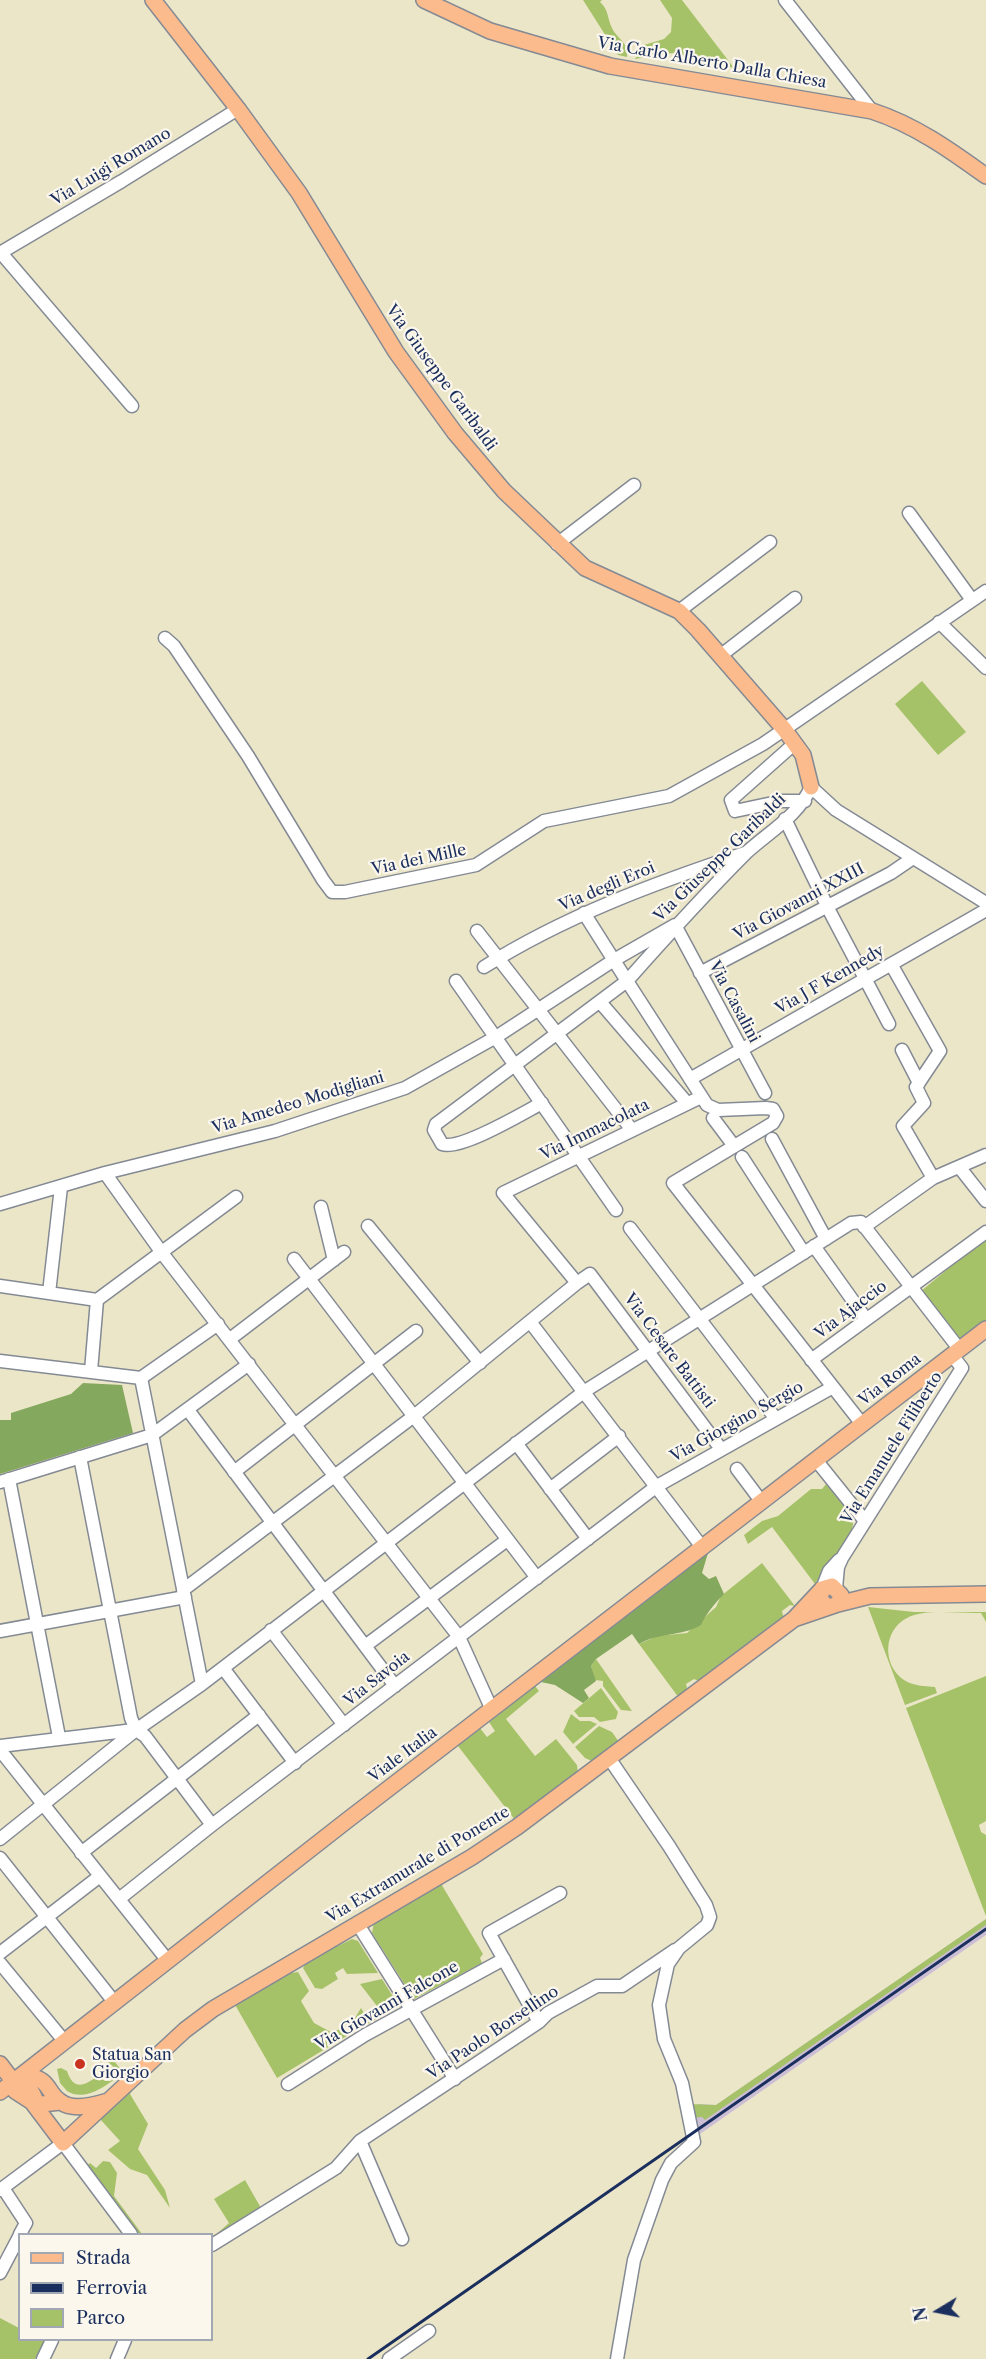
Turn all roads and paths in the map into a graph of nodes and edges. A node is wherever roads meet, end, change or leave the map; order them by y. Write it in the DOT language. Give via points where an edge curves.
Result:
graph roads {
  1 [pos="153,0"];
  2 [pos="166,0"];
  3 [pos="424,0"];
  4 [pos="785,0"];
  5 [pos="171,22"];
  6 [pos="238,109"];
  7 [pos="872,111"];
  8 [pos="986,176"];
  9 [pos="0,253"];
  10 [pos="132,406"];
  11 [pos="634,485"];
  12 [pos="909,513"];
  13 [pos="770,542"];
  14 [pos="557,544"];
  15 [pos="986,591"];
  16 [pos="795,598"];
  17 [pos="972,600"];
  18 [pos="678,612"];
  19 [pos="939,622"];
  20 [pos="165,638"];
  21 [pos="720,656"];
  22 [pos="986,668"];
  23 [pos="784,729"];
  24 [pos="794,744"];
  25 [pos="808,794"];
  26 [pos="785,819"];
  27 [pos="749,851"];
  28 [pos="913,858"];
  29 [pos="986,903"];
  30 [pos="829,904"];
  31 [pos="986,910"];
  32 [pos="584,914"];
  33 [pos="675,925"];
  34 [pos="477,931"];
  35 [pos="498,958"];
  36 [pos="614,960"];
  37 [pos="891,964"];
  38 [pos="484,967"];
  39 [pos="700,973"];
  40 [pos="865,978"];
  41 [pos="456,981"];
  42 [pos="627,981"];
  43 [pos="600,1002"];
  44 [pos="539,1011"];
  45 [pos="889,1024"];
  46 [pos="557,1034"];
  47 [pos="496,1037"];
  48 [pos="902,1050"];
  49 [pos="740,1051"];
  50 [pos="515,1065"];
  51 [pos="690,1079"];
  52 [pos="919,1083"];
  53 [pos="765,1093"];
  54 [pos="701,1097"];
  55 [pos="542,1103"];
  56 [pos="687,1103"];
  57 [pos="713,1118"];
  58 [pos="632,1130"];
  59 [pos="772,1138"];
  60 [pos="738,1152"];
  61 [pos="986,1155"];
  62 [pos="579,1156"];
  63 [pos="960,1168"];
  64 [pos="105,1173"];
  65 [pos="933,1178"];
  66 [pos="61,1187"];
  67 [pos="236,1197"];
  68 [pos="986,1202"];
  69 [pos="0,1204"];
  70 [pos="321,1207"];
  71 [pos="616,1210"];
  72 [pos="368,1226"];
  73 [pos="864,1227"];
  74 [pos="630,1228"];
  75 [pos="986,1232"];
  76 [pos="826,1239"];
  77 [pos="809,1250"];
  78 [pos="162,1253"];
  79 [pos="294,1259"];
  80 [pos="310,1279"];
  81 [pos="577,1283"];
  82 [pos="752,1285"];
  83 [pos="0,1286"];
  84 [pos="912,1288"];
  85 [pos="49,1293"];
  86 [pos="97,1300"];
  87 [pos="698,1318"];
  88 [pos="867,1319"];
  89 [pos="531,1323"];
  90 [pos="219,1324"];
  91 [pos="986,1329"];
  92 [pos="416,1331"];
  93 [pos="230,1339"];
  94 [pos="647,1350"];
  95 [pos="956,1353"];
  96 [pos="811,1360"];
  97 [pos="0,1361"];
  98 [pos="480,1363"];
  99 [pos="249,1364"];
  100 [pos="372,1364"];
  101 [pos="91,1371"];
  102 [pos="141,1378"];
  103 [pos="833,1387"];
  104 [pos="585,1391"];
  105 [pos="188,1410"];
  106 [pos="414,1416"];
  107 [pos="776,1419"];
  108 [pos="295,1425"];
  109 [pos="862,1425"];
  110 [pos="152,1435"];
  111 [pos="619,1436"];
  112 [pos="516,1443"];
  113 [pos="722,1449"];
  114 [pos="80,1457"];
  115 [pos="816,1460"];
  116 [pos="737,1469"];
  117 [pos="234,1472"];
  118 [pos="335,1475"];
  119 [pos="4,1480"];
  120 [pos="464,1482"];
  121 [pos="657,1486"];
  122 [pos="550,1489"];
  123 [pos="761,1501"];
  124 [pos="865,1521"];
  125 [pos="272,1524"];
  126 [pos="588,1539"];
  127 [pos="387,1540"];
  128 [pos="507,1540"];
  129 [pos="702,1547"];
  130 [pos="537,1578"];
  131 [pos="322,1590"];
  132 [pos="184,1593"];
  133 [pos="986,1594"];
  134 [pos="833,1596"];
  135 [pos="429,1598"];
  136 [pos="109,1611"];
  137 [pos="37,1624"];
  138 [pos="271,1630"];
  139 [pos="0,1631"];
  140 [pos="459,1637"];
  141 [pos="365,1646"];
  142 [pos="223,1668"];
  143 [pos="202,1684"];
  144 [pos="395,1686"];
  145 [pos="492,1710"];
  146 [pos="259,1715"];
  147 [pos="344,1725"];
  148 [pos="136,1730"];
  149 [pos="59,1737"];
  150 [pos="0,1748"];
  151 [pos="609,1758"];
  152 [pos="295,1763"];
  153 [pos="176,1777"];
  154 [pos="43,1804"];
  155 [pos="212,1825"];
  156 [pos="0,1839"];
  157 [pos="81,1852"];
  158 [pos="0,1858"];
  159 [pos="100,1876"];
  160 [pos="560,1893"];
  161 [pos="119,1899"];
  162 [pos="46,1917"];
  163 [pos="357,1923"];
  164 [pos="679,1948"];
  165 [pos="0,1953"];
  166 [pos="504,1959"];
  167 [pos="168,1961"];
  168 [pos="0,1963"];
  169 [pos="115,2003"];
  170 [pos="411,2011"];
  171 [pos="539,2022"];
  172 [pos="59,2047"];
  173 [pos="0,2064"];
  174 [pos="19,2077"];
  175 [pos="455,2079"];
  176 [pos="288,2084"];
  177 [pos="50,2086"];
  178 [pos="0,2092"];
  179 [pos="108,2101"];
  180 [pos="60,2102"];
  181 [pos="37,2108"];
  182 [pos="360,2141"];
  183 [pos="63,2143"];
  184 [pos="1,2189"];
  185 [pos="21,2233"];
  186 [pos="130,2233"];
  187 [pos="18,2239"];
  188 [pos="402,2239"];
  189 [pos="213,2244"];
  190 [pos="0,2273"];
  191 [pos="429,2331"];
  192 [pos="52,2341"];
  193 [pos="124,2341"];
  194 [pos="43,2359"];
  195 [pos="117,2359"];
  196 [pos="389,2359"];
  197 [pos="617,2359"];
  1 -- 2 [label="main road, Via Giuseppe Garibaldi"];
  1 -- 5 [label="main road, Via Giuseppe Garibaldi"];
  2 -- 5 [label="main road, Via Giuseppe Garibaldi"];
  3 -- 7 [label="main road, Via Carlo Alberto Dalla Chiesa" via="490,31 610,66"];
  4 -- 7 [label="street"];
  5 -- 6 [label="main road, Via Giuseppe Garibaldi"];
  6 -- 9 [label="street, Via Luigi Romano"];
  6 -- 14 [label="main road, Via Giuseppe Garibaldi" via="299,193 396,352 454,433"];
  7 -- 8 [label="main road, Via Carlo Alberto Dalla Chiesa" via="907,124"];
  9 -- 10 [label="street, Via Luigi Romano"];
  11 -- 14 [label="street"];
  12 -- 17 [label="street"];
  13 -- 18 [label="street"];
  14 -- 18 [label="main road, Via Giuseppe Garibaldi" via="585,568"];
  15 -- 17 [label="street"];
  16 -- 21 [label="street"];
  17 -- 19 [label="street"];
  18 -- 21 [label="main road, Via Giuseppe Garibaldi"];
  19 -- 22 [label="street"];
  19 -- 23 [label="street"];
  20 -- 23 [label="street, Via dei Mille" via="248,756 332,892 476,866 544,821 669,796"];
  21 -- 23 [label="main road, Via Giuseppe Garibaldi"];
  23 -- 24 [label="main road, Via Giuseppe Garibaldi"];
  24 -- 25 [label="main road, Via Giuseppe Garibaldi" via="803,755"];
  24 -- 25 [label="street" via="731,800 735,811"];
  25 -- 26 [label="street, Via Giuseppe Garibaldi"];
  25 -- 28 [label="street"];
  26 -- 27 [label="street, Via Giuseppe Garibaldi"];
  26 -- 30 [label="street"];
  27 -- 32 [label="street, Via degli Eroi"];
  27 -- 33 [label="street, Via Giuseppe Garibaldi"];
  28 -- 29 [label="street"];
  28 -- 30 [label="street, Via Giovanni XXIII"];
  30 -- 39 [label="street, Via Giovanni XXIII"];
  30 -- 40 [label="street"];
  31 -- 37 [label="street, Via J F Kennedy"];
  32 -- 35 [label="street, Via degli Eroi"];
  32 -- 36 [label="street"];
  33 -- 36 [label="street, Via Amedeo Modigliani"];
  33 -- 39 [label="street, Via Casalini"];
  33 -- 42 [label="street, Via Giuseppe Garibaldi"];
  34 -- 35 [label="street"];
  35 -- 38 [label="street, Via degli Eroi"];
  35 -- 44 [label="street"];
  36 -- 42 [label="street"];
  36 -- 44 [label="street, Via Amedeo Modigliani"];
  37 -- 40 [label="street, Via J F Kennedy"];
  37 -- 52 [label="street" via="940,1051"];
  39 -- 49 [label="street, Via Casalini"];
  40 -- 45 [label="street"];
  40 -- 49 [label="street, Via J F Kennedy"];
  41 -- 47 [label="street"];
  42 -- 43 [label="street, Via Giuseppe Garibaldi"];
  42 -- 51 [label="street"];
  43 -- 46 [label="street, Via Giuseppe Garibaldi"];
  43 -- 56 [label="street"];
  44 -- 46 [label="street"];
  44 -- 47 [label="street, Via Amedeo Modigliani"];
  46 -- 50 [label="street, Via Giuseppe Garibaldi"];
  46 -- 58 [label="street"];
  47 -- 50 [label="street"];
  47 -- 64 [label="street, Via Amedeo Modigliani" via="405,1088 275,1131"];
  48 -- 52 [label="street"];
  49 -- 51 [label="street, Via J F Kennedy"];
  49 -- 53 [label="street, Via Casalini"];
  50 -- 55 [label="street"];
  50 -- 55 [label="street, Via Giuseppe Garibaldi" via="436,1124 434,1130 442,1144 448,1146 470,1139"];
  51 -- 54 [label="street"];
  52 -- 65 [label="street" via="915,1087 924,1103 903,1126"];
  54 -- 56 [label="street, Via Immacolata"];
  54 -- 60 [label="street" via="718,1110 773,1109 777,1116 773,1123"];
  55 -- 62 [label="street"];
  56 -- 58 [label="street, Via Immacolata"];
  57 -- 60 [label="street"];
  58 -- 62 [label="street, Via Immacolata"];
  59 -- 76 [label="street"];
  60 -- 77 [label="street"];
  60 -- 82 [label="street" via="673,1183"];
  61 -- 63 [label="street"];
  62 -- 71 [label="street"];
  62 -- 81 [label="street, Via Immacolata" via="503,1192"];
  63 -- 65 [label="street"];
  63 -- 68 [label="street"];
  64 -- 66 [label="street, Via Amedeo Modigliani"];
  64 -- 78 [label="street"];
  65 -- 73 [label="street"];
  66 -- 69 [label="street, Via Amedeo Modigliani"];
  66 -- 85 [label="street"];
  67 -- 78 [label="street"];
  70 -- 80 [label="street" via="339,1256"];
  72 -- 98 [label="street"];
  73 -- 76 [label="street" via="861,1222 851,1223"];
  73 -- 84 [label="street"];
  74 -- 87 [label="street"];
  75 -- 84 [label="street, Via Ajaccio"];
  76 -- 77 [label="street"];
  77 -- 82 [label="street"];
  77 -- 88 [label="street"];
  78 -- 86 [label="street"];
  78 -- 90 [label="street"];
  79 -- 80 [label="street"];
  80 -- 93 [label="street"];
  80 -- 100 [label="street"];
  81 -- 89 [label="street"];
  81 -- 94 [label="street, Via Cesare Battisti" via="590,1274"];
  82 -- 87 [label="street"];
  82 -- 96 [label="street"];
  83 -- 85 [label="street"];
  84 -- 88 [label="street, Via Ajaccio"];
  84 -- 95 [label="street"];
  85 -- 86 [label="street"];
  86 -- 101 [label="street"];
  87 -- 94 [label="street"];
  87 -- 107 [label="street"];
  88 -- 96 [label="street, Via Ajaccio"];
  89 -- 98 [label="street"];
  89 -- 104 [label="street"];
  90 -- 93 [label="street"];
  90 -- 102 [label="street"];
  91 -- 95 [label="main road, Via Roma"];
  92 -- 100 [label="street"];
  93 -- 99 [label="street"];
  94 -- 104 [label="street"];
  94 -- 113 [label="street, Via Cesare Battisti"];
  95 -- 109 [label="main road, Via Roma"];
  95 -- 124 [label="street, Via Emanuele Filiberto" via="962,1368"];
  96 -- 103 [label="street"];
  97 -- 101 [label="street"];
  98 -- 106 [label="street"];
  99 -- 105 [label="street"];
  99 -- 108 [label="street"];
  100 -- 106 [label="street"];
  100 -- 108 [label="street"];
  101 -- 102 [label="street"];
  102 -- 110 [label="street"];
  103 -- 107 [label="street, Via Giorgino Sergio"];
  103 -- 109 [label="street"];
  104 -- 111 [label="street"];
  104 -- 112 [label="street"];
  105 -- 110 [label="street"];
  105 -- 117 [label="street"];
  106 -- 118 [label="street"];
  106 -- 120 [label="street"];
  107 -- 113 [label="street, Via Giorgino Sergio"];
  108 -- 117 [label="street"];
  108 -- 118 [label="street"];
  109 -- 115 [label="main road, Via Roma"];
  110 -- 114 [label="street"];
  110 -- 132 [label="street"];
  111 -- 121 [label="street"];
  111 -- 122 [label="street"];
  112 -- 120 [label="street"];
  112 -- 122 [label="street"];
  113 -- 121 [label="street, Via Giorgino Sergio"];
  114 -- 119 [label="street"];
  114 -- 136 [label="street"];
  115 -- 123 [label="main road, Viale Italia"];
  115 -- 124 [label="street"];
  116 -- 123 [label="street"];
  117 -- 125 [label="street"];
  118 -- 125 [label="street"];
  118 -- 127 [label="street"];
  119 -- 137 [label="street"];
  120 -- 127 [label="street"];
  120 -- 128 [label="street"];
  121 -- 126 [label="street, Via Savoia"];
  121 -- 129 [label="street"];
  122 -- 126 [label="street"];
  123 -- 129 [label="main road, Viale Italia"];
  124 -- 134 [label="street, Via Emanuele Filiberto" via="829,1571"];
  125 -- 131 [label="street"];
  125 -- 132 [label="street"];
  126 -- 130 [label="street, Via Savoia"];
  127 -- 131 [label="street"];
  127 -- 135 [label="street"];
  128 -- 130 [label="street"];
  128 -- 135 [label="street"];
  129 -- 145 [label="main road, Viale Italia"];
  130 -- 140 [label="street, Via Savoia"];
  131 -- 138 [label="street"];
  131 -- 141 [label="street"];
  132 -- 136 [label="street"];
  132 -- 143 [label="street"];
  133 -- 134 [label="main road"];
  134 -- 151 [label="main road, Via Extramurale di Ponente" via="794,1619"];
  135 -- 140 [label="street"];
  135 -- 141 [label="street"];
  136 -- 137 [label="street"];
  136 -- 148 [label="street"];
  137 -- 139 [label="street"];
  137 -- 149 [label="street"];
  138 -- 142 [label="street"];
  138 -- 147 [label="street"];
  140 -- 144 [label="street, Via Savoia"];
  140 -- 145 [label="street"];
  141 -- 144 [label="street"];
  142 -- 143 [label="street"];
  142 -- 146 [label="street"];
  143 -- 148 [label="street"];
  144 -- 147 [label="street, Via Savoia"];
  145 -- 167 [label="main road, Viale Italia"];
  146 -- 152 [label="street"];
  146 -- 153 [label="street"];
  147 -- 152 [label="street, Via Savoia"];
  148 -- 149 [label="street"];
  148 -- 153 [label="street"];
  148 -- 154 [label="street"];
  149 -- 150 [label="street"];
  150 -- 154 [label="street"];
  151 -- 163 [label="main road, Via Extramurale di Ponente" via="472,1857"];
  151 -- 164 [label="street" via="709,1911 706,1925"];
  152 -- 155 [label="street, Via Savoia"];
  153 -- 155 [label="street"];
  153 -- 157 [label="street"];
  154 -- 156 [label="street"];
  154 -- 157 [label="street"];
  155 -- 161 [label="street, Via Savoia"];
  157 -- 159 [label="street"];
  158 -- 162 [label="street"];
  159 -- 161 [label="street"];
  159 -- 162 [label="street"];
  160 -- 166 [label="street" via="489,1933"];
  161 -- 167 [label="street"];
  162 -- 165 [label="street"];
  162 -- 169 [label="street"];
  163 -- 170 [label="street"];
  163 -- 179 [label="main road, Via Extramurale di Ponente" via="213,2009"];
  164 -- 171 [label="street, Via Paolo Borsellino" via="622,1986 597,1986"];
  164 -- 197 [label="street" via="664,1976 660,2022 682,2083 694,2142 671,2163 662,2180 634,2260"];
  166 -- 170 [label="street, Via Giovanni Falcone"];
  166 -- 171 [label="street"];
  167 -- 169 [label="main road, Viale Italia"];
  168 -- 172 [label="street"];
  169 -- 172 [label="main road, Viale Italia"];
  170 -- 175 [label="street"];
  170 -- 176 [label="street, Via Giovanni Falcone"];
  171 -- 175 [label="street, Via Paolo Borsellino"];
  172 -- 174 [label="main road, Viale Italia"];
  172 -- 177 [label="main road" via="48,2067"];
  173 -- 174 [label="main road"];
  174 -- 177 [label="main road" via="39,2078"];
  174 -- 178 [label="main road, Viale Italia"];
  174 -- 181 [label="main road" via="15,2091"];
  175 -- 182 [label="street, Via Paolo Borsellino"];
  177 -- 180 [label="main road"];
  179 -- 180 [label="main road" via="84,2106"];
  179 -- 183 [label="main road, Via Extramurale di Ponente"];
  180 -- 181 [label="main road"];
  181 -- 183 [label="main road"];
  182 -- 188 [label="street"];
  182 -- 189 [label="street, Via Paolo Borsellino" via="336,2168"];
  183 -- 184 [label="street"];
  183 -- 186 [label="street"];
  184 -- 185 [label="street" via="26,2223"];
  187 -- 190 [label="street"];
  191 -- 196 [label="street"];
  192 -- 194 [label="street"];
  193 -- 195 [label="street"];
}
